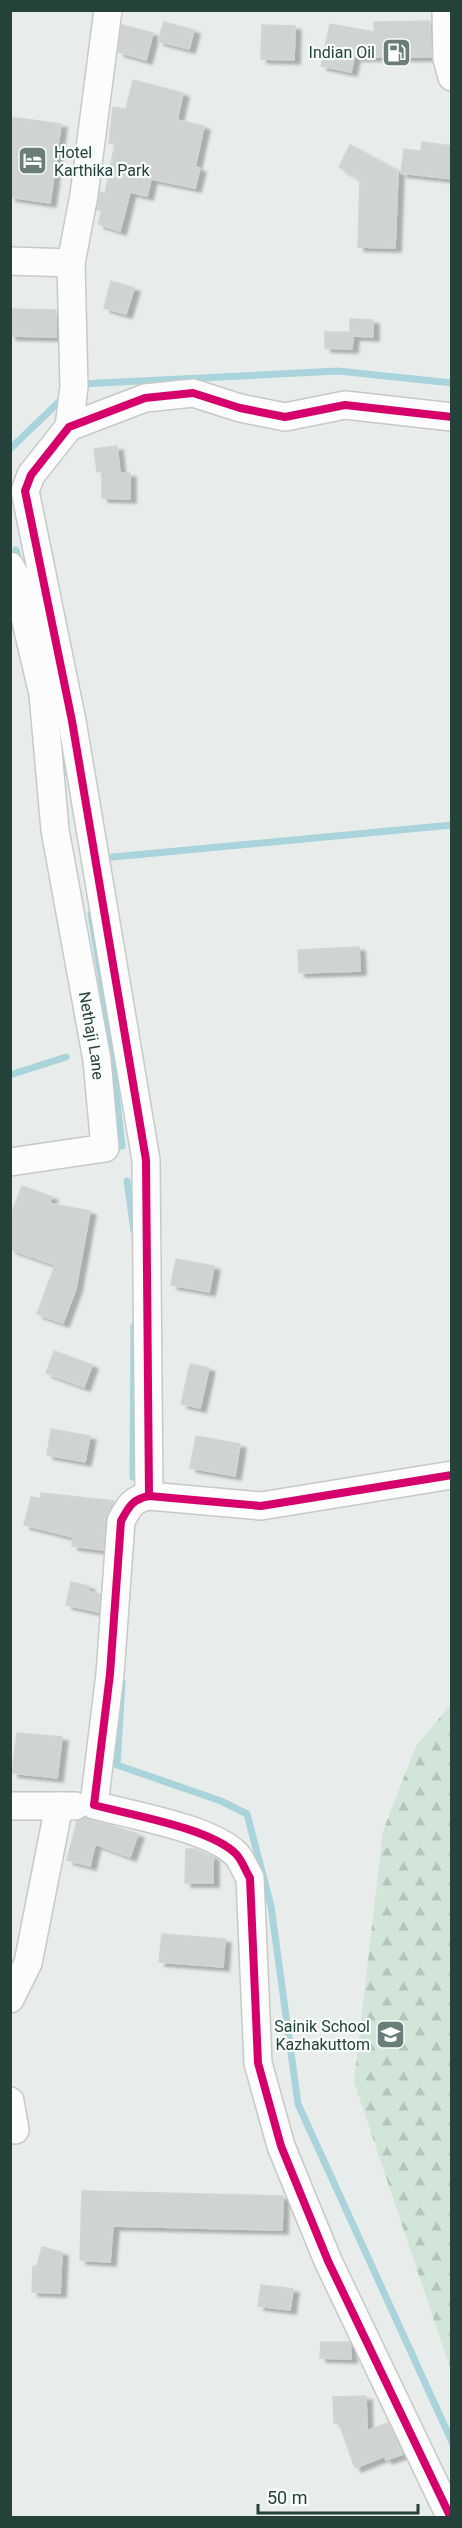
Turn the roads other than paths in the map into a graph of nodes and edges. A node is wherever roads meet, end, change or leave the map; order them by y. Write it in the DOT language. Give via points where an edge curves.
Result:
graph roads {
  1 [pos="108,10"];
  2 [pos="446,10"];
  3 [pos="452,77"];
  4 [pos="10,261"];
  5 [pos="71,263"];
  6 [pos="452,417"];
  7 [pos="69,427"];
  8 [pos="10,566"];
  9 [pos="10,1162"];
  10 [pos="452,1475"];
  11 [pos="149,1496"];
  12 [pos="94,1805"];
  13 [pos="10,1806"];
  14 [pos="59,1806"];
  15 [pos="10,1999"];
  16 [pos="10,2101"];
  17 [pos="15,2130"];
  18 [pos="451,2517"];
  1 -- 5 [label="street" via="84,195"];
  2 -- 3 [label="street" via="447,59"];
  4 -- 5 [label="street"];
  5 -- 7 [label="street" via="74,387"];
  6 -- 7 [label="street" via="345,405 285,417 193,393 145,398"];
  7 -- 11 [label="street" via="31,475 25,491 72,721 146,1160"];
  8 -- 9 [label="street, Nethaji Lane" via="43,694 55,830 96,1060 105,1148"];
  10 -- 11 [label="street" via="261,1506"];
  11 -- 12 [label="street" via="137,1498 121,1521 110,1674"];
  12 -- 14 [label="street"];
  12 -- 18 [label="street" via="215,1839 236,1854 250,1878 258,2063 281,2146 328,2260"];
  13 -- 14 [label="street"];
  14 -- 15 [label="street" via="28,1963"];
  16 -- 17 [label="street"];
}
